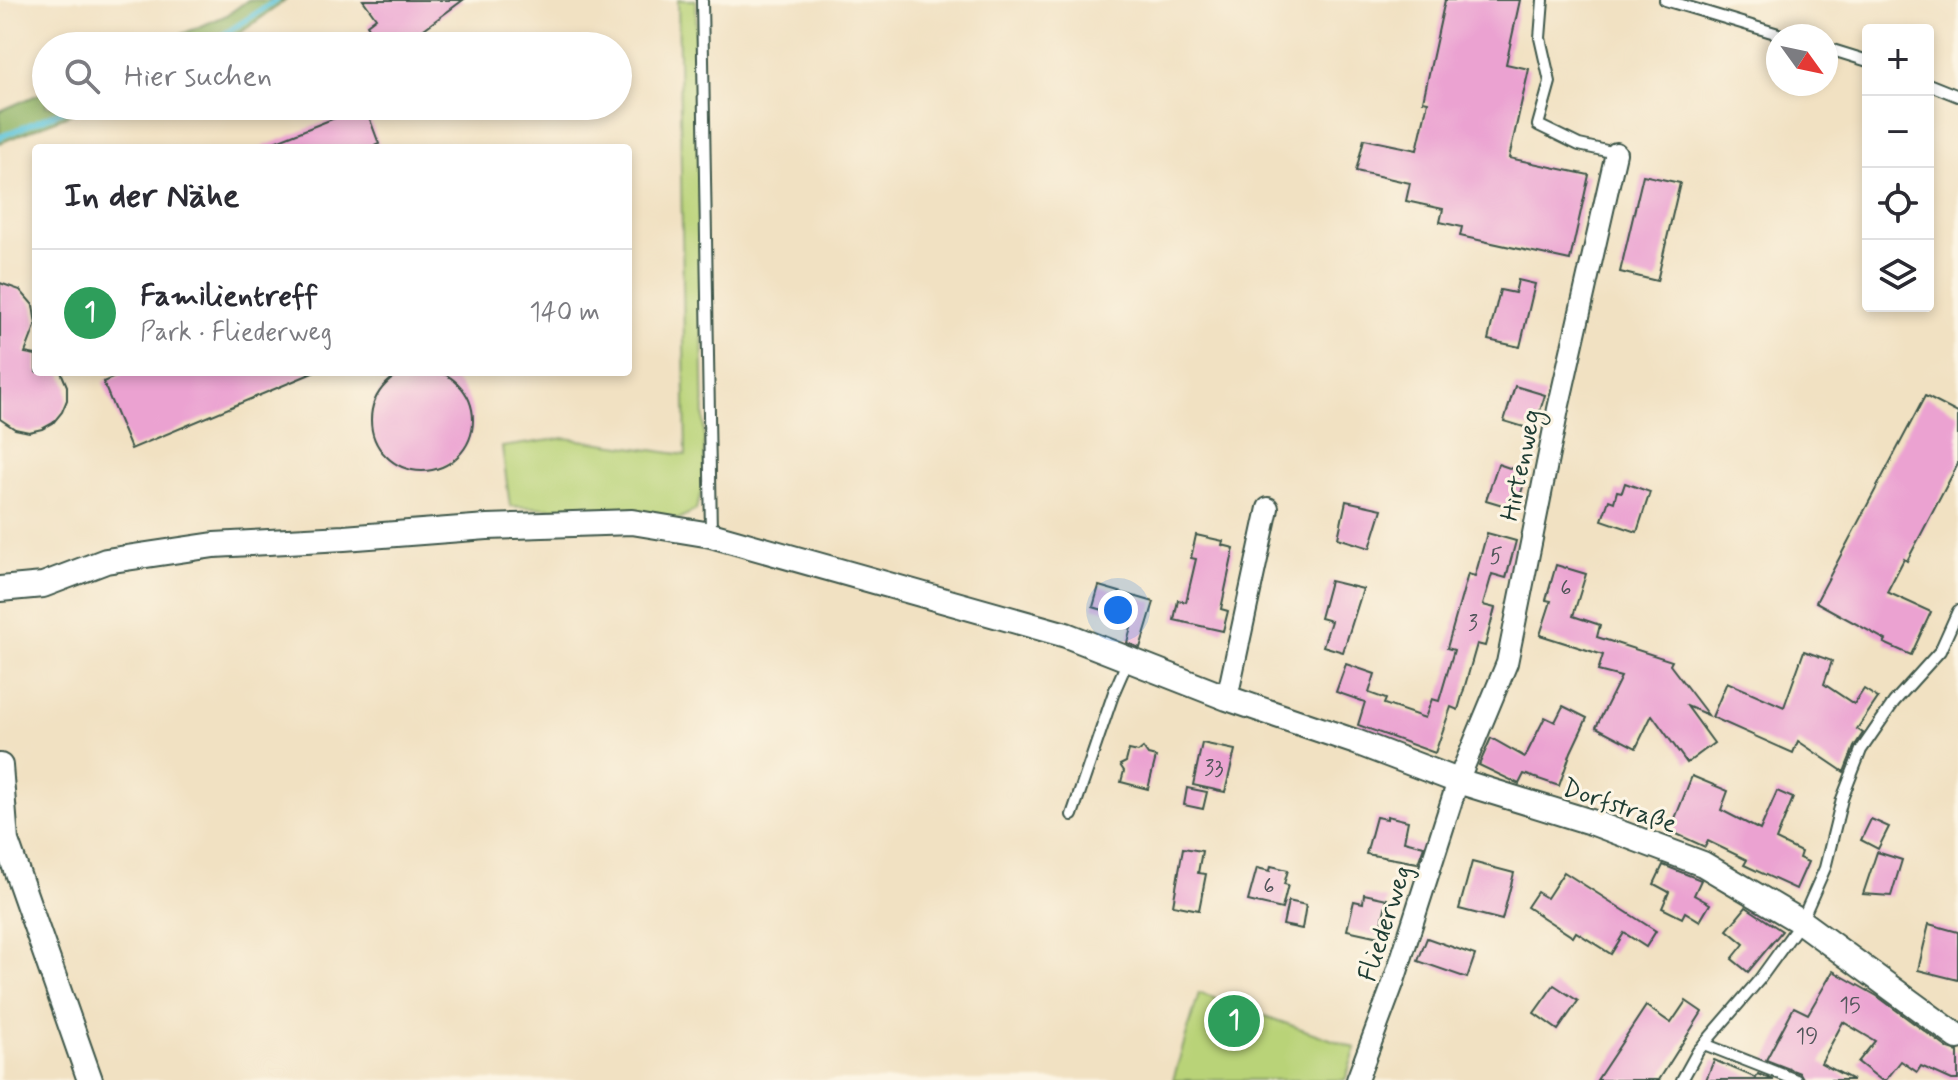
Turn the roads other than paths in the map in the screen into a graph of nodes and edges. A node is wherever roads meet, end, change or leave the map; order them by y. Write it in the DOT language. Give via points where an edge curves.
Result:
graph roads {
  1 [pos="702,0"];
  2 [pos="1543,0"];
  3 [pos="1665,0"];
  4 [pos="1766,30"];
  5 [pos="1838,52"];
  6 [pos="1862,59"];
  7 [pos="1934,86"];
  8 [pos="1958,96"];
  9 [pos="1616,153"];
  10 [pos="1268,508"];
  11 [pos="711,535"];
  12 [pos="0,589"];
  13 [pos="1958,611"];
  14 [pos="1128,660"];
  15 [pos="1227,698"];
  16 [pos="0,766"];
  17 [pos="1458,781"];
  18 [pos="1072,815"];
  19 [pos="1801,922"];
  20 [pos="1958,1037"];
  21 [pos="1704,1044"];
  22 [pos="90,1080"];
  23 [pos="1357,1080"];
  24 [pos="1682,1080"];
  25 [pos="1796,1080"];
  1 -- 11 [label="lane"];
  2 -- 9 [label="lane" via="1540,38 1550,82 1538,125 1579,145"];
  3 -- 4 [label="lane"];
  5 -- 6 [label="lane"];
  7 -- 8 [label="lane"];
  9 -- 17 [label="street, Hirtenweg" via="1507,663"];
  10 -- 15 [label="street"];
  11 -- 12 [label="street, Dorfstraße" via="632,522 214,545 106,561 43,585"];
  11 -- 14 [label="street, Dorfstraße" via="1066,635"];
  13 -- 19 [label="lane" via="1940,651 1894,702 1861,750 1825,868"];
  14 -- 15 [label="street, Dorfstraße"];
  14 -- 18 [label="lane"];
  15 -- 17 [label="street, Dorfstraße"];
  16 -- 22 [label="street" via="6,841"];
  17 -- 19 [label="street, Dorfstraße" via="1703,864"];
  17 -- 23 [label="street, Fliederweg"];
  19 -- 20 [label="street, Dorfstraße"];
  19 -- 21 [label="lane"];
  21 -- 24 [label="lane"];
  21 -- 25 [label="lane"];
}
